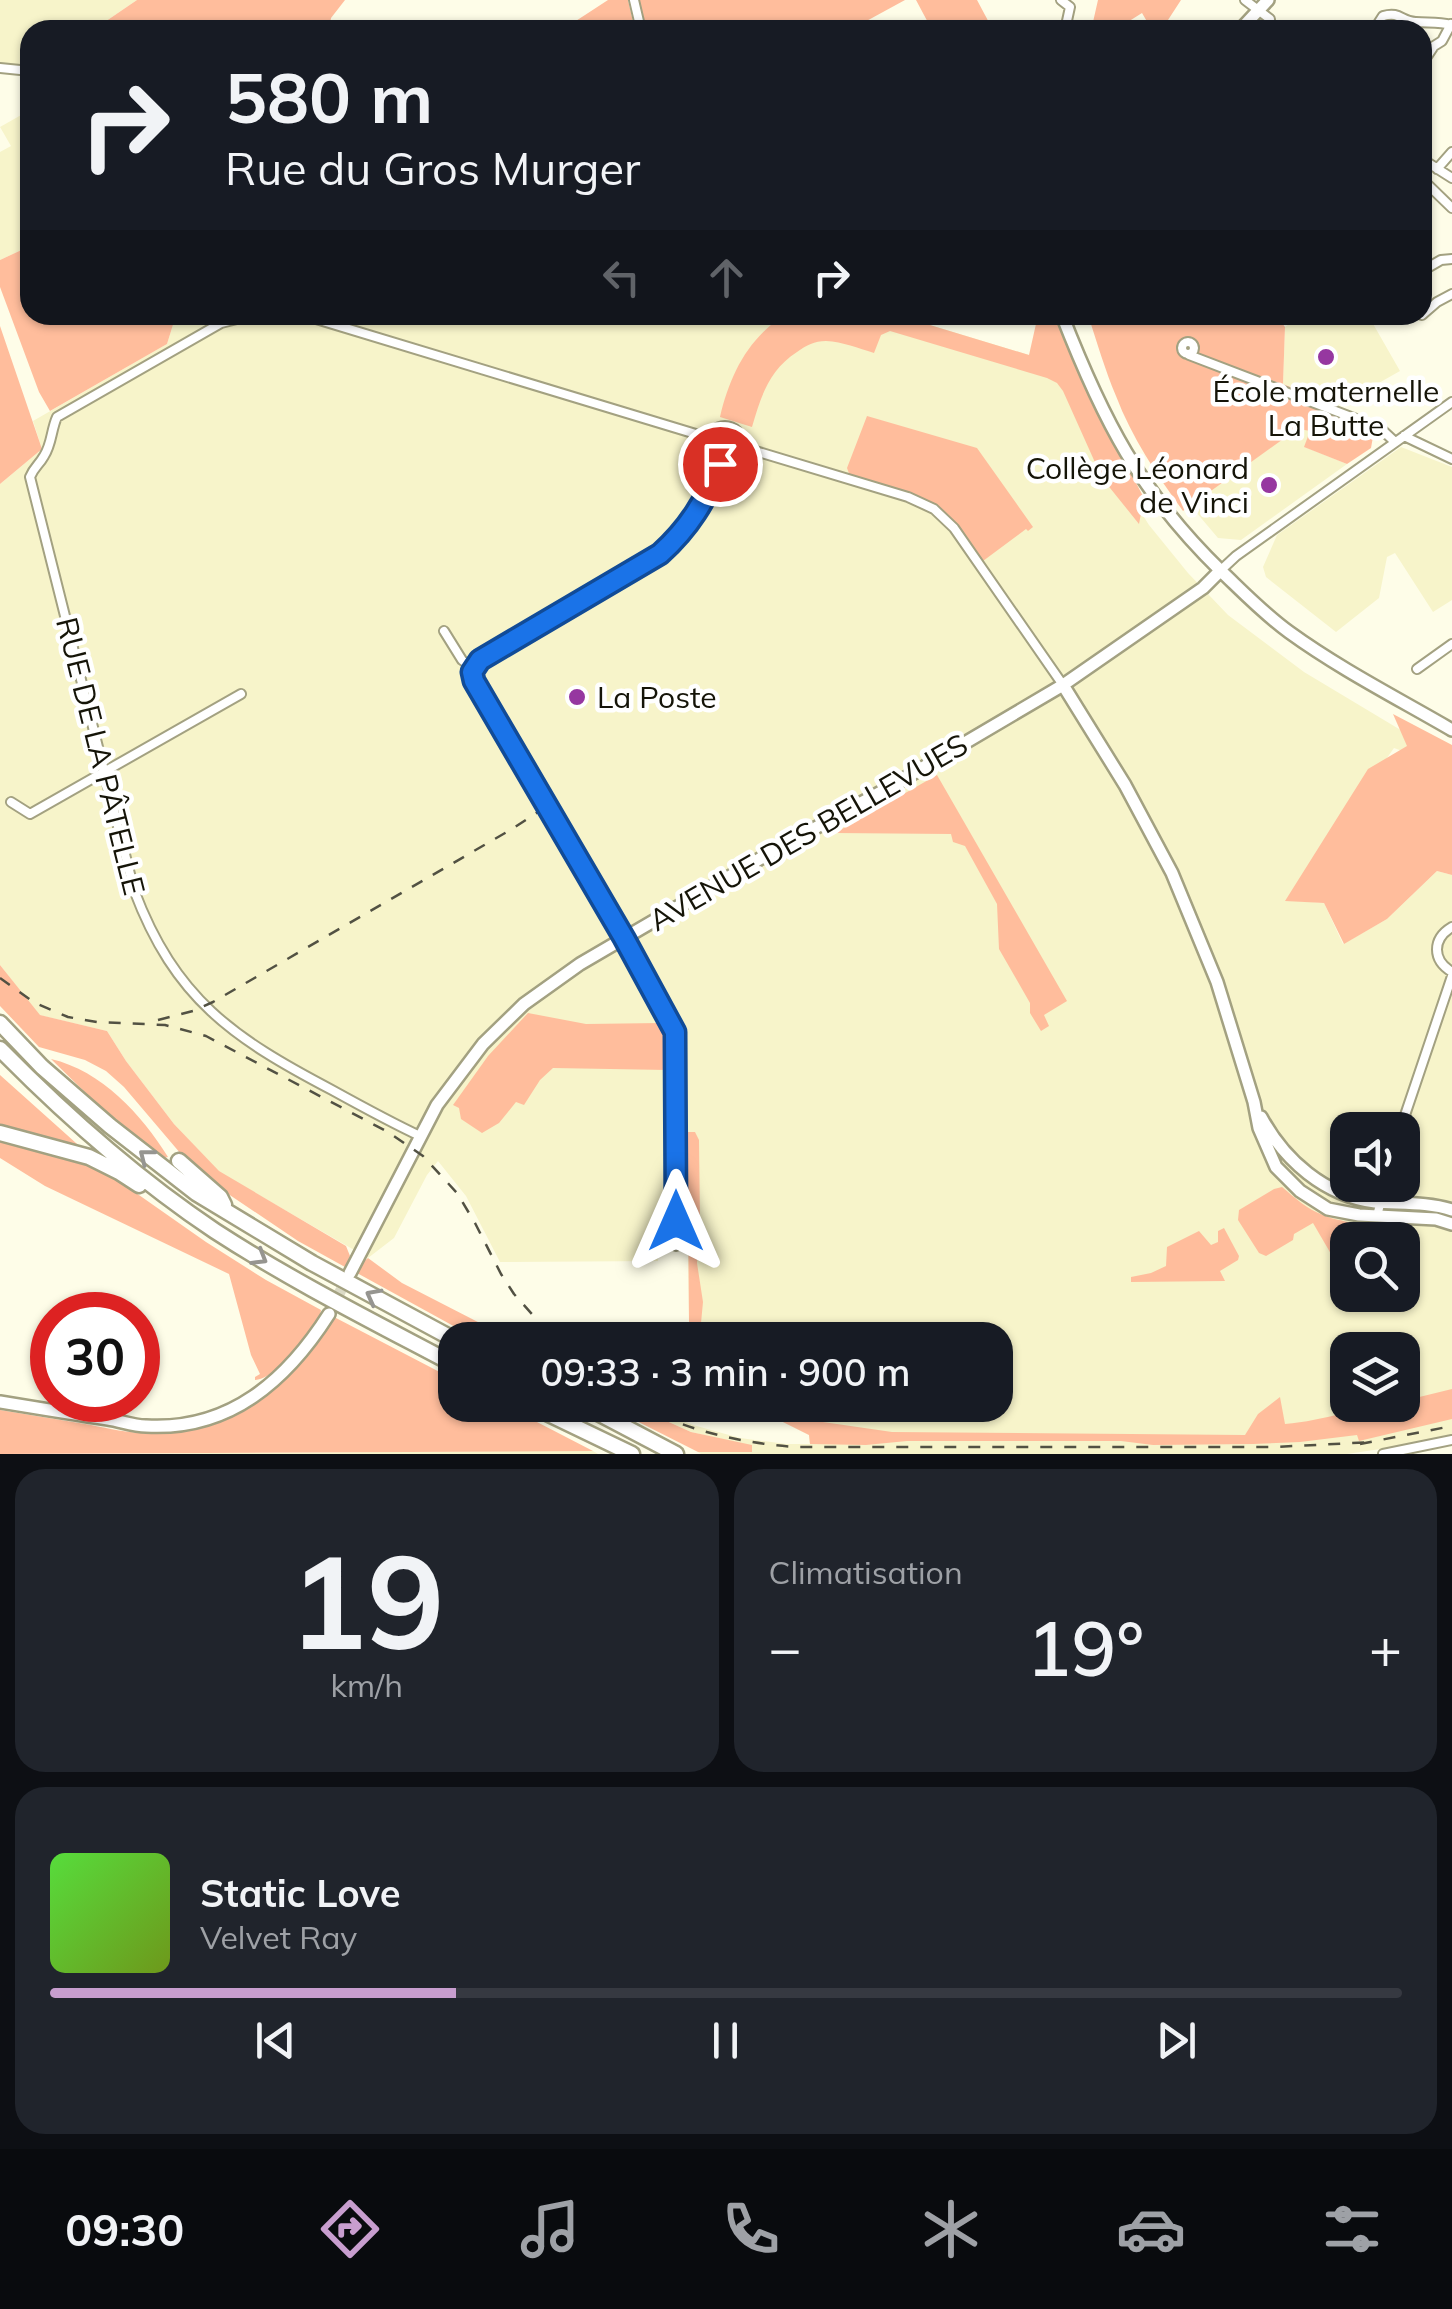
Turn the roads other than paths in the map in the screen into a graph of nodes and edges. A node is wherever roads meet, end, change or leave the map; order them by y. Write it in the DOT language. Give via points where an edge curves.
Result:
graph roads {
  1 [pos="1245,0"];
  2 [pos="1264,5"];
  3 [pos="1380,20"];
  4 [pos="1407,20"];
  5 [pos="1452,24"];
  6 [pos="1432,49"];
  7 [pos="1452,152"];
  8 [pos="1432,165"];
  9 [pos="1438,168"];
  10 [pos="1452,178"];
  11 [pos="1432,188"];
  12 [pos="1451,205"];
  13 [pos="217,325"];
  14 [pos="336,325"];
  15 [pos="1066,325"];
  16 [pos="1189,355"];
  17 [pos="1452,402"];
  18 [pos="1404,436"];
  19 [pos="709,438"];
  20 [pos="1395,442"];
  21 [pos="742,447"];
  22 [pos="1452,459"];
  23 [pos="721,460"];
  24 [pos="1221,570"];
  25 [pos="444,631"];
  26 [pos="1452,645"];
  27 [pos="473,668"];
  28 [pos="1417,668"];
  29 [pos="1063,684"];
  30 [pos="241,694"];
  31 [pos="1452,730"];
  32 [pos="104,773"];
  33 [pos="11,802"];
  34 [pos="1452,926"];
  35 [pos="624,938"];
  36 [pos="1452,974"];
  37 [pos="5,1029"];
  38 [pos="0,1049"];
  39 [pos="1254,1102"];
  40 [pos="1406,1112"];
  41 [pos="0,1133"];
  42 [pos="420,1136"];
  43 [pos="1293,1160"];
  44 [pos="178,1161"];
  45 [pos="1280,1172"];
  46 [pos="1330,1187"];
  47 [pos="1380,1202"];
  48 [pos="178,1205"];
  49 [pos="227,1210"];
  50 [pos="1452,1210"];
  51 [pos="1377,1216"];
  52 [pos="1452,1224"];
  53 [pos="676,1246"];
  54 [pos="350,1272"];
  55 [pos="330,1314"];
  56 [pos="438,1330"];
  57 [pos="438,1357"];
  58 [pos="0,1402"];
  59 [pos="563,1422"];
  60 [pos="615,1422"];
  61 [pos="575,1428"];
  62 [pos="1452,1440"];
  63 [pos="618,1452"];
  64 [pos="672,1452"];
  65 [pos="1384,1454"];
  1 -- 2 [label="street"];
  3 -- 4 [label="street" via="1392,14"];
  5 -- 6 [label="street"];
  7 -- 9 [label="street"];
  8 -- 9 [label="street"];
  9 -- 10 [label="street"];
  11 -- 12 [label="street"];
  13 -- 32 [label="street, RUE DE LA PÂTELLE" via="57,416 44,458 30,477"];
  14 -- 19 [label="street"];
  15 -- 24 [label="street" via="1127,457 1167,514"];
  16 -- 20 [label="street" via="1380,428"];
  17 -- 18 [label="street"];
  18 -- 20 [label="street"];
  18 -- 22 [label="street"];
  19 -- 21 [label="street" via="727,426 738,432"];
  19 -- 23 [label="street" via="710,452"];
  20 -- 24 [label="street"];
  21 -- 23 [label="street"];
  21 -- 29 [label="street" via="934,509"];
  23 -- 27 [label="street" via="694,518 660,554"];
  24 -- 29 [label="street, AVENUE DES BELLEVUES"];
  24 -- 31 [label="street" via="1288,631"];
  25 -- 27 [label="street"];
  26 -- 28 [label="street"];
  27 -- 35 [label="street" via="474,681"];
  29 -- 35 [label="street, AVENUE DES BELLEVUES"];
  29 -- 39 [label="street" via="1172,873 1218,982"];
  30 -- 32 [label="street"];
  32 -- 33 [label="street" via="30,814"];
  32 -- 42 [label="street, RUE DE LA PÂTELLE" via="144,918 198,1000 269,1057"];
  34 -- 36 [label="street" via="1436,947"];
  35 -- 42 [label="street, AVENUE DES BELLEVUES" via="549,984 507,1020 458,1074"];
  35 -- 53 [label="street" via="675,1032"];
  36 -- 40 [label="street"];
  49 -- 37 [label="highway, one-way" via="151,1160"];
  38 -- 48 [label="highway"];
  39 -- 43 [label="street"];
  39 -- 45 [label="street"];
  41 -- 48 [label="highway" via="98,1161"];
  42 -- 54 [label="street, AVENUE DES BELLEVUES"];
  43 -- 45 [label="street"];
  43 -- 46 [label="street"];
  44 -- 49 [label="highway"];
  45 -- 51 [label="street" via="1328,1209"];
  47 -- 50 [label="street"];
  47 -- 51 [label="street"];
  48 -- 57 [label="highway, one-way" via="264,1261"];
  56 -- 49 [label="highway, one-way"];
  51 -- 52 [label="street"];
  55 -- 58 [label="street" via="277,1378 208,1411 116,1421"];
  59 -- 61 [label="highway"];
  60 -- 64 [label="highway"];
  61 -- 63 [label="highway"];
  61 -- 63 [label="highway"];
  62 -- 65 [label="street"];
}
